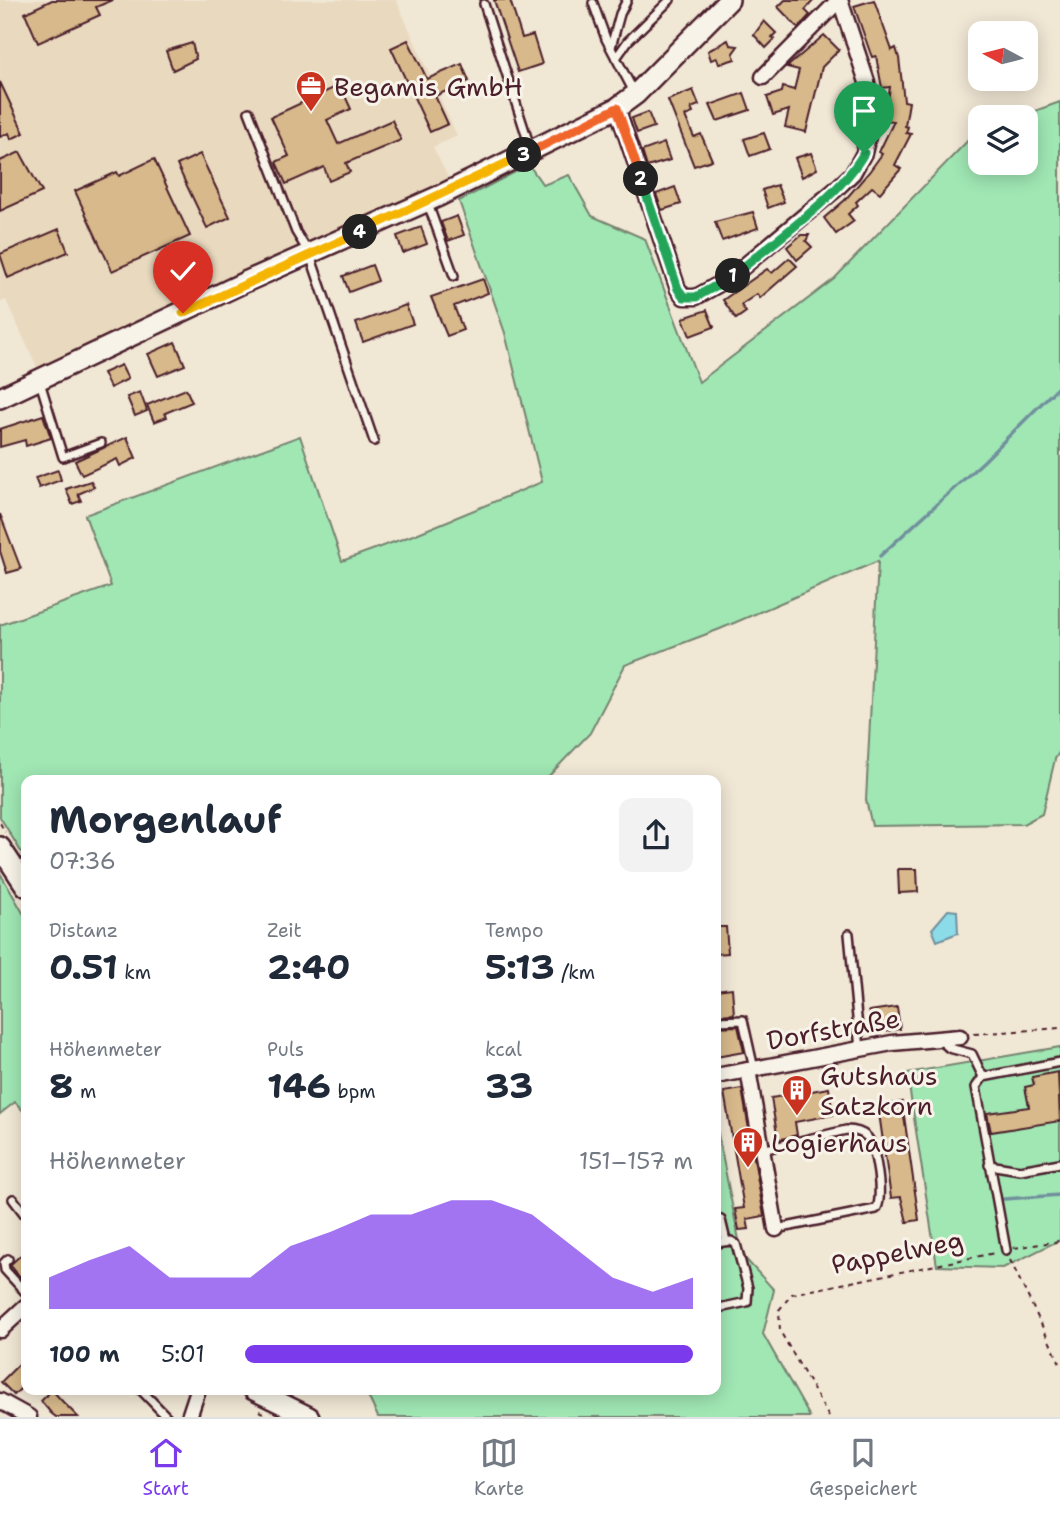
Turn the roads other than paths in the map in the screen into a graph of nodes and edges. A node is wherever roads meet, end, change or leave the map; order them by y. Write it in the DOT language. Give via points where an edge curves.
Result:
graph roads {
  1 [pos="627,0"];
  2 [pos="670,0"];
  3 [pos="729,0"];
  4 [pos="839,1"];
  5 [pos="593,3"];
  6 [pos="484,4"];
  7 [pos="611,48"];
  8 [pos="616,58"];
  9 [pos="763,77"];
  10 [pos="636,94"];
  11 [pos="617,108"];
  12 [pos="249,112"];
  13 [pos="531,152"];
  14 [pos="427,201"];
  15 [pos="310,255"];
  16 [pos="454,276"];
  17 [pos="40,381"];
  18 [pos="0,398"];
  19 [pos="374,440"];
  20 [pos="101,443"];
  21 [pos="0,847"];
  22 [pos="21,878"];
  23 [pos="849,934"];
  24 [pos="721,1021"];
  25 [pos="960,1037"];
  26 [pos="938,1039"];
  27 [pos="860,1049"];
  28 [pos="1060,1062"];
  29 [pos="751,1070"];
  30 [pos="721,1075"];
  31 [pos="983,1077"];
  32 [pos="762,1150"];
  33 [pos="1060,1163"];
  34 [pos="989,1165"];
  35 [pos="13,1199"];
  36 [pos="21,1209"];
  37 [pos="721,1220"];
  38 [pos="776,1229"];
  39 [pos="726,1241"];
  40 [pos="721,1242"];
  41 [pos="1006,1250"];
  42 [pos="8,1259"];
  43 [pos="21,1288"];
  44 [pos="721,1308"];
  45 [pos="21,1311"];
  46 [pos="0,1330"];
  47 [pos="146,1395"];
  48 [pos="196,1395"];
  49 [pos="264,1395"];
  50 [pos="0,1401"];
  51 [pos="29,1417"];
  52 [pos="167,1417"];
  53 [pos="189,1417"];
  54 [pos="309,1417"];
  1 -- 7 [label="lane"];
  2 -- 8 [label="lane"];
  3 -- 10 [label="street"];
  4 -- 9 [label="street"];
  4 -- 11 [label="street" via="867,82 870,128 864,153 853,173 835,190 730,278 696,297 684,297 678,289"];
  5 -- 7 [label="lane"];
  6 -- 13 [label="lane"];
  7 -- 8 [label="lane"];
  8 -- 10 [label="lane"];
  10 -- 11 [label="street"];
  11 -- 13 [label="street"];
  12 -- 15 [label="lane" via="262,153"];
  13 -- 14 [label="street"];
  14 -- 15 [label="street"];
  14 -- 16 [label="lane"];
  15 -- 17 [label="street"];
  15 -- 19 [label="lane"];
  17 -- 18 [label="street"];
  17 -- 20 [label="lane" via="63,457"];
  21 -- 22 [label="street"];
  23 -- 27 [label="lane"];
  24 -- 29 [label="lane" via="743,1020"];
  25 -- 26 [label="street, Dorfstraße"];
  26 -- 27 [label="street, Dorfstraße"];
  26 -- 31 [label="lane" via="949,1048 972,1054"];
  27 -- 29 [label="street, Dorfstraße"];
  28 -- 31 [label="lane"];
  29 -- 30 [label="street, Dorfstraße"];
  29 -- 32 [label="street"];
  31 -- 34 [label="lane" via="976,1087"];
  32 -- 38 [label="street"];
  32 -- 38 [label="lane" via="858,1131 871,1142 881,1195 876,1209"];
  33 -- 34 [label="lane" via="1020,1170"];
  34 -- 41 [label="lane"];
  35 -- 36 [label="lane"];
  37 -- 39 [label="lane"];
  39 -- 40 [label="lane"];
  39 -- 44 [label="lane" via="736,1244 748,1288 747,1302"];
  42 -- 43 [label="lane" via="5,1270"];
  45 -- 46 [label="street"];
  47 -- 52 [label="lane"];
  48 -- 53 [label="street"];
  49 -- 54 [label="street"];
  50 -- 51 [label="street"];
}
